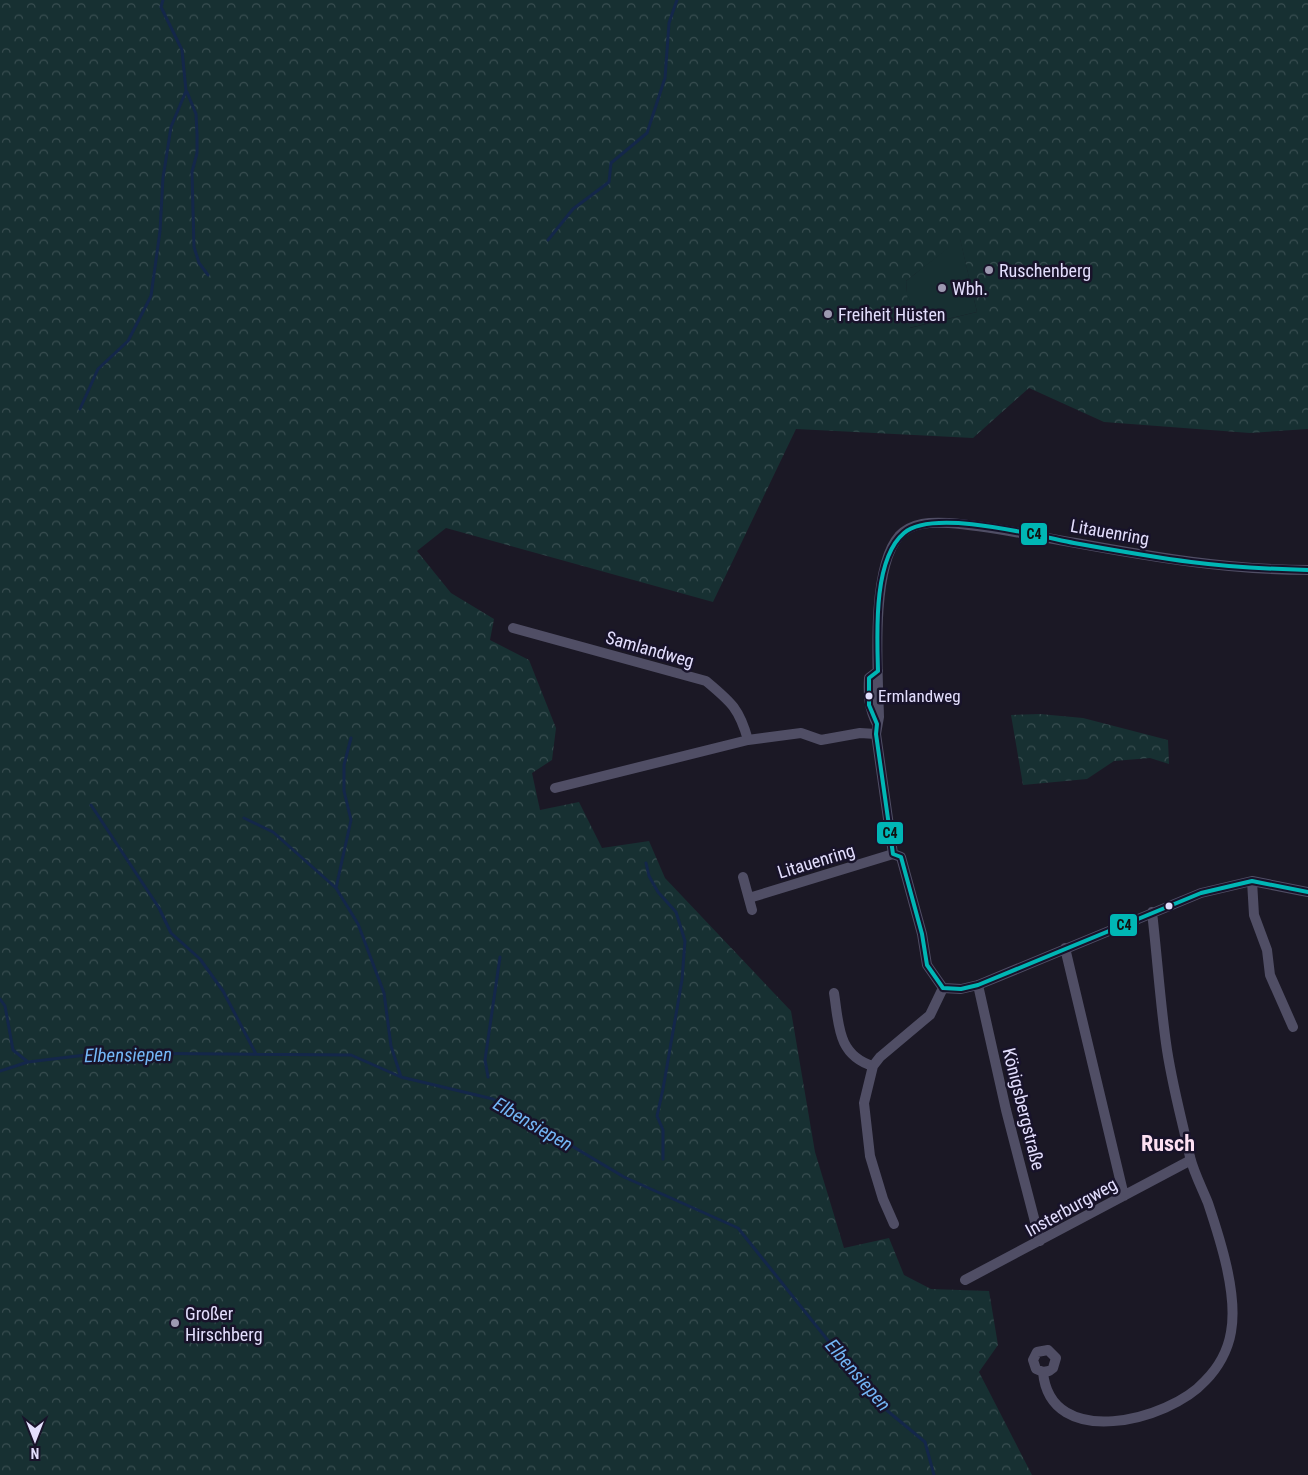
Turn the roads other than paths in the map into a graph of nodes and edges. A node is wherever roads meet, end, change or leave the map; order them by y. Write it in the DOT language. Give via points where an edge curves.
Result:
graph roads {
  1 [pos="1308,570"];
  2 [pos="514,628"];
  3 [pos="877,729"];
  4 [pos="748,740"];
  5 [pos="555,788"];
  6 [pos="893,854"];
  7 [pos="743,877"];
  8 [pos="1252,881"];
  9 [pos="1308,892"];
  10 [pos="749,898"];
  11 [pos="752,910"];
  12 [pos="1152,912"];
  13 [pos="1065,948"];
  14 [pos="978,985"];
  15 [pos="943,988"];
  16 [pos="834,993"];
  17 [pos="1293,1028"];
  18 [pos="873,1066"];
  19 [pos="1191,1160"];
  20 [pos="1124,1196"];
  21 [pos="894,1224"];
  22 [pos="1040,1241"];
  23 [pos="965,1280"];
  24 [pos="1043,1372"];
  1 -- 3 [label="street, Litauenring" via="1198,563 1018,532 948,523 919,524 900,536 887,559 879,604 878,671 869,678 868,684 870,711"];
  2 -- 4 [label="street, Samlandweg" via="706,682 741,716"];
  3 -- 4 [label="street" via="821,740 801,733"];
  3 -- 6 [label="street, Litauenring"];
  4 -- 5 [label="street"];
  6 -- 10 [label="street, Litauenring"];
  6 -- 15 [label="street, Litauenring" via="901,857 927,965"];
  7 -- 10 [label="street"];
  8 -- 9 [label="street"];
  8 -- 12 [label="street" via="1201,893"];
  8 -- 17 [label="street" via="1254,915 1267,950 1270,975"];
  10 -- 11 [label="street"];
  12 -- 13 [label="street"];
  12 -- 19 [label="street" via="1166,1044"];
  13 -- 14 [label="street"];
  13 -- 20 [label="street"];
  14 -- 15 [label="street" via="961,989"];
  14 -- 22 [label="street, Königsbergstraße"];
  15 -- 18 [label="street" via="930,1015"];
  16 -- 18 [label="street" via="843,1044 858,1062"];
  18 -- 21 [label="street" via="864,1103 867,1140 883,1199"];
  19 -- 20 [label="street, Insterburgweg"];
  19 -- 24 [label="street" via="1208,1205 1234,1307 1231,1333 1223,1358 1205,1382 1181,1400 1127,1421 1085,1420 1069,1413 1056,1405 1045,1389"];
  20 -- 22 [label="street, Insterburgweg"];
  22 -- 23 [label="street, Insterburgweg"];
}
